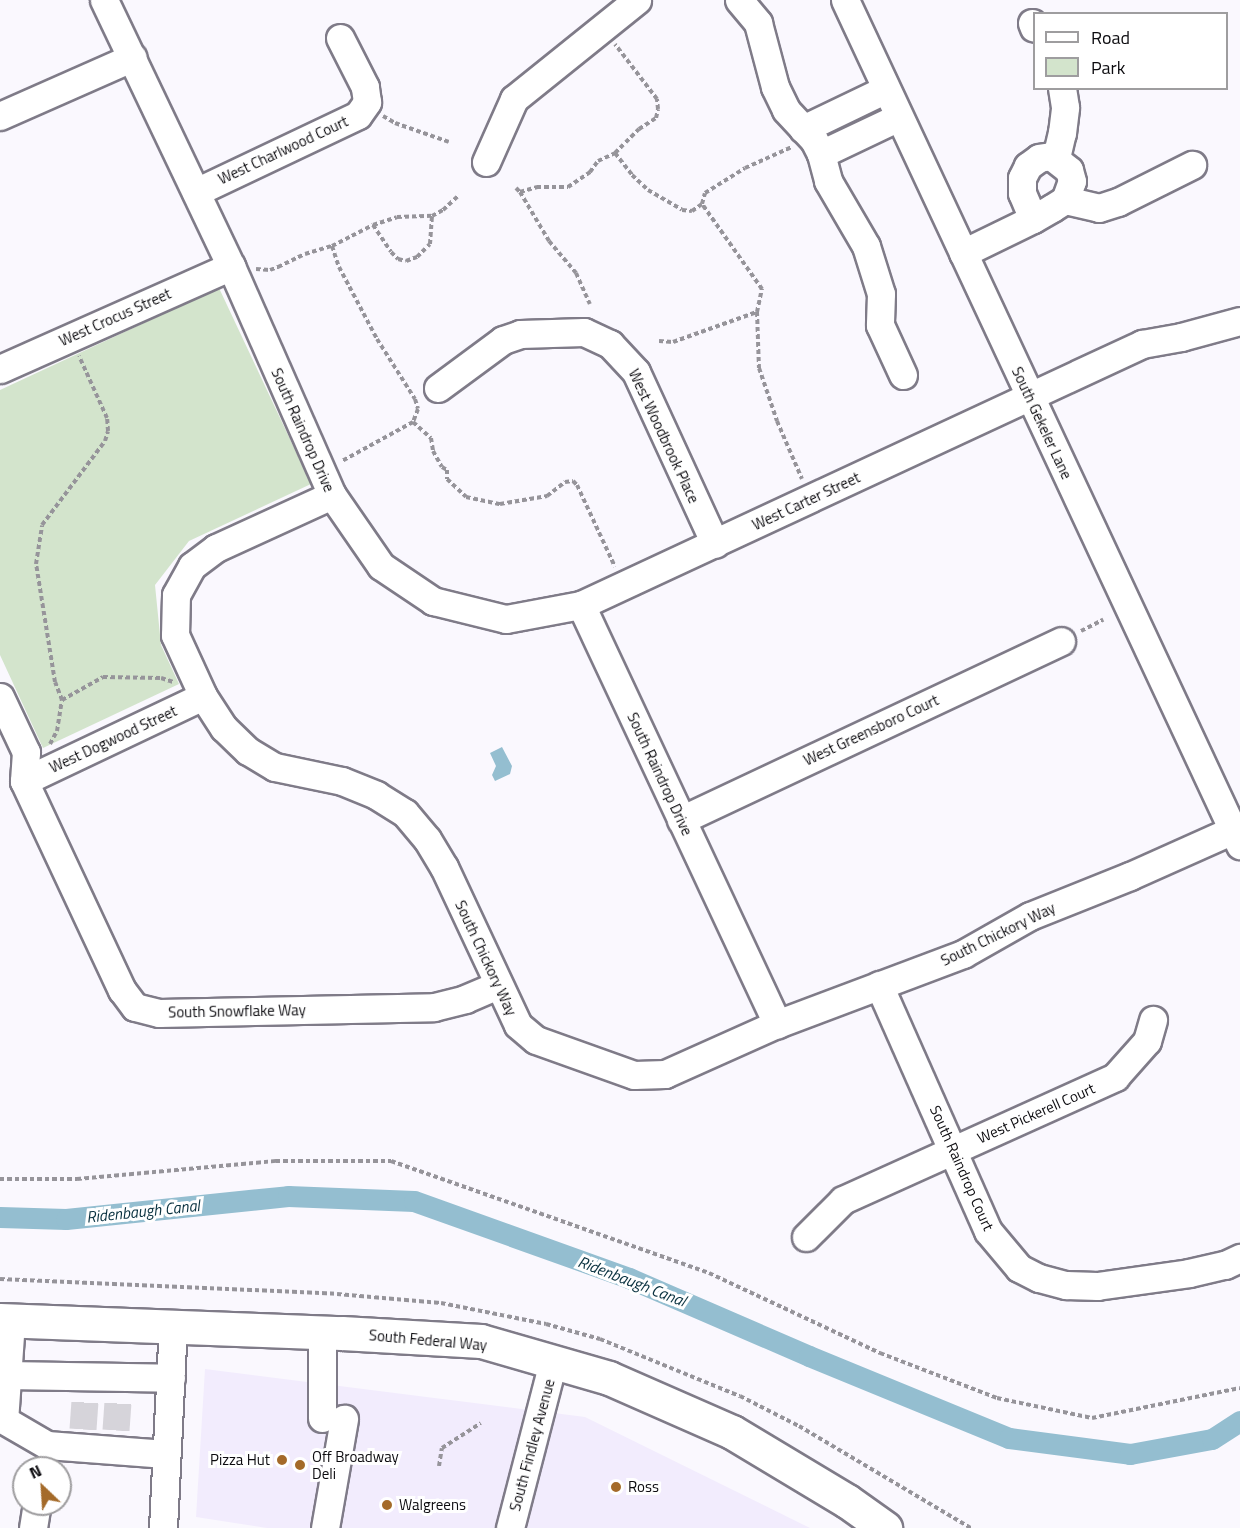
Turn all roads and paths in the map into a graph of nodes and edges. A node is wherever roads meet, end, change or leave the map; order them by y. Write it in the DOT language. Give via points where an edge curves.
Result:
graph roads {
  1 [pos="104,0"];
  2 [pos="637,0"];
  3 [pos="739,0"];
  4 [pos="845,0"];
  5 [pos="609,36"];
  6 [pos="340,38"];
  7 [pos="133,57"];
  8 [pos="886,89"];
  9 [pos="1062,90"];
  10 [pos="378,113"];
  11 [pos="0,116"];
  12 [pos="900,117"];
  13 [pos="800,137"];
  14 [pos="449,142"];
  15 [pos="616,153"];
  16 [pos="821,154"];
  17 [pos="1056,158"];
  18 [pos="486,162"];
  19 [pos="1192,165"];
  20 [pos="516,188"];
  21 [pos="195,192"];
  22 [pos="520,192"];
  23 [pos="459,195"];
  24 [pos="1065,200"];
  25 [pos="702,204"];
  26 [pos="432,216"];
  27 [pos="1033,219"];
  28 [pos="373,225"];
  29 [pos="332,246"];
  30 [pos="963,253"];
  31 [pos="243,267"];
  32 [pos="590,304"];
  33 [pos="758,312"];
  34 [pos="1240,321"];
  35 [pos="659,341"];
  36 [pos="75,348"];
  37 [pos="0,369"];
  38 [pos="903,375"];
  39 [pos="438,388"];
  40 [pos="1030,396"];
  41 [pos="413,422"];
  42 [pos="337,464"];
  43 [pos="802,480"];
  44 [pos="332,495"];
  45 [pos="715,544"];
  46 [pos="616,570"];
  47 [pos="581,605"];
  48 [pos="1061,641"];
  49 [pos="174,683"];
  50 [pos="203,696"];
  51 [pos="0,697"];
  52 [pos="62,700"];
  53 [pos="48,747"];
  54 [pos="24,781"];
  55 [pos="681,820"];
  56 [pos="1234,823"];
  57 [pos="498,985"];
  58 [pos="879,985"];
  59 [pos="1153,1020"];
  60 [pos="777,1024"];
  61 [pos="954,1150"];
  62 [pos="0,1179"];
  63 [pos="806,1237"];
  64 [pos="1240,1258"];
  65 [pos="6,1320"];
  66 [pos="173,1326"];
  67 [pos="322,1332"];
  68 [pos="600,1339"];
  69 [pos="596,1348"];
  70 [pos="553,1362"];
  71 [pos="7,1375"];
  72 [pos="171,1378"];
  73 [pos="1240,1389"];
  74 [pos="481,1423"];
  75 [pos="1,1428"];
  76 [pos="166,1454"];
  77 [pos="45,1456"];
  78 [pos="439,1466"];
  79 [pos="872,1524"];
  80 [pos="163,1528"];
  81 [pos="325,1528"];
  82 [pos="510,1528"];
  1 -- 7 [label="street, South Raindrop Drive"];
  2 -- 18 [label="street" via="514,99"];
  3 -- 13 [label="street" via="758,23 775,87"];
  4 -- 8 [label="street, South Gekeler Lane"];
  5 -- 15 [label="path" via="651,90 658,109 656,118"];
  6 -- 21 [label="street, West Charlwood Court" via="364,87 367,102 358,115"];
  7 -- 11 [label="street"];
  7 -- 21 [label="street, South Raindrop Drive"];
  8 -- 12 [label="street, South Gekeler Lane"];
  8 -- 13 [label="street"];
  9 -- 17 [label="street" via="1065,107"];
  10 -- 14 [label="path"];
  12 -- 16 [label="street"];
  12 -- 30 [label="street, South Gekeler Lane"];
  13 -- 16 [label="street"];
  13 -- 25 [label="path" via="712,186"];
  15 -- 22 [label="path" via="598,161 568,187 537,187"];
  15 -- 25 [label="path" via="648,190 682,210 692,211"];
  16 -- 38 [label="street" via="828,181 866,246 881,294 880,325"];
  17 -- 24 [label="street" via="1070,170 1072,181"];
  17 -- 27 [label="street" via="1039,158 1028,166 1022,178 1022,193"];
  19 -- 24 [label="street" via="1099,208"];
  20 -- 22 [label="path"];
  21 -- 31 [label="street, South Raindrop Drive"];
  22 -- 32 [label="path" via="549,241 576,273"];
  23 -- 26 [label="path"];
  24 -- 27 [label="street"];
  25 -- 33 [label="path" via="762,289"];
  26 -- 28 [label="path" via="397,217"];
  26 -- 28 [label="path" via="430,244 417,257 406,261 391,252"];
  27 -- 30 [label="street"];
  28 -- 29 [label="path"];
  29 -- 31 [label="path" via="270,270"];
  29 -- 41 [label="path" via="377,339 415,399 418,409"];
  30 -- 40 [label="street, South Gekeler Lane"];
  31 -- 37 [label="street, West Crocus Street"];
  31 -- 44 [label="street, South Raindrop Drive"];
  33 -- 35 [label="path" via="673,342"];
  33 -- 43 [label="path" via="759,368"];
  34 -- 40 [label="street, West Carter Street" via="1142,344"];
  36 -- 52 [label="path" via="107,418 108,431 105,441 42,525 36,564 55,682"];
  39 -- 45 [label="street, West Woodbrook Place" via="503,340 520,334 585,332 610,344 636,372"];
  40 -- 45 [label="street, West Carter Street"];
  40 -- 56 [label="street, South Gekeler Lane"];
  41 -- 42 [label="path"];
  41 -- 46 [label="path" via="431,438 447,478 466,497 500,504 547,496 565,482 573,481"];
  44 -- 47 [label="street, South Raindrop Drive" via="381,566 433,602 506,619"];
  44 -- 50 [label="street, South Chickory Way" via="216,548 192,566 176,595 175,635"];
  45 -- 47 [label="street, West Carter Street"];
  47 -- 55 [label="street, South Raindrop Drive"];
  48 -- 55 [label="street, West Greensboro Court"];
  49 -- 52 [label="path" via="161,678 103,677"];
  50 -- 54 [label="street, West Dogwood Street"];
  50 -- 57 [label="street, South Chickory Way" via="224,728 248,751 275,768 342,781 405,813 444,867"];
  51 -- 54 [label="street, South Snowflake Way" via="26,752"];
  52 -- 53 [label="path" via="57,731"];
  54 -- 57 [label="street, South Snowflake Way" via="122,990 135,1007 159,1013 434,1007"];
  55 -- 60 [label="street, South Raindrop Drive"];
  56 -- 58 [label="street, South Chickory Way" via="1130,876 1030,916 963,954"];
  57 -- 60 [label="street, South Chickory Way" via="526,1034 634,1075 665,1074"];
  58 -- 60 [label="street, South Chickory Way"];
  58 -- 61 [label="street, South Raindrop Court"];
  59 -- 61 [label="street, West Pickerell Court" via="1147,1041 1115,1077"];
  61 -- 63 [label="street, West Pickerell Court" via="843,1200"];
  61 -- 64 [label="street, South Raindrop Court" via="988,1231 1018,1268 1039,1278 1066,1285 1097,1286 1189,1273"];
  62 -- 73 [label="path" via="77,1179 276,1161 391,1161 709,1273 880,1353 997,1398 1092,1418"];
  65 -- 66 [label="main road, South Federal Way"];
  65 -- 71 [label="street"];
  66 -- 67 [label="main road, South Federal Way"];
  66 -- 72 [label="street"];
  67 -- 70 [label="main road, South Federal Way" via="481,1341"];
  67 -- 81 [label="street" via="333,1418"];
  68 -- 69 [label="path"];
  70 -- 79 [label="main road, South Federal Way" via="609,1378 732,1432"];
  70 -- 82 [label="street, South Findley Avenue"];
  71 -- 72 [label="street" via="86,1388 119,1389"];
  71 -- 75 [label="street"];
  72 -- 76 [label="street"];
  74 -- 78 [label="path" via="442,1448"];
  75 -- 77 [label="street"];
  76 -- 77 [label="street" via="115,1440 82,1438"];
  76 -- 80 [label="street"];
}
